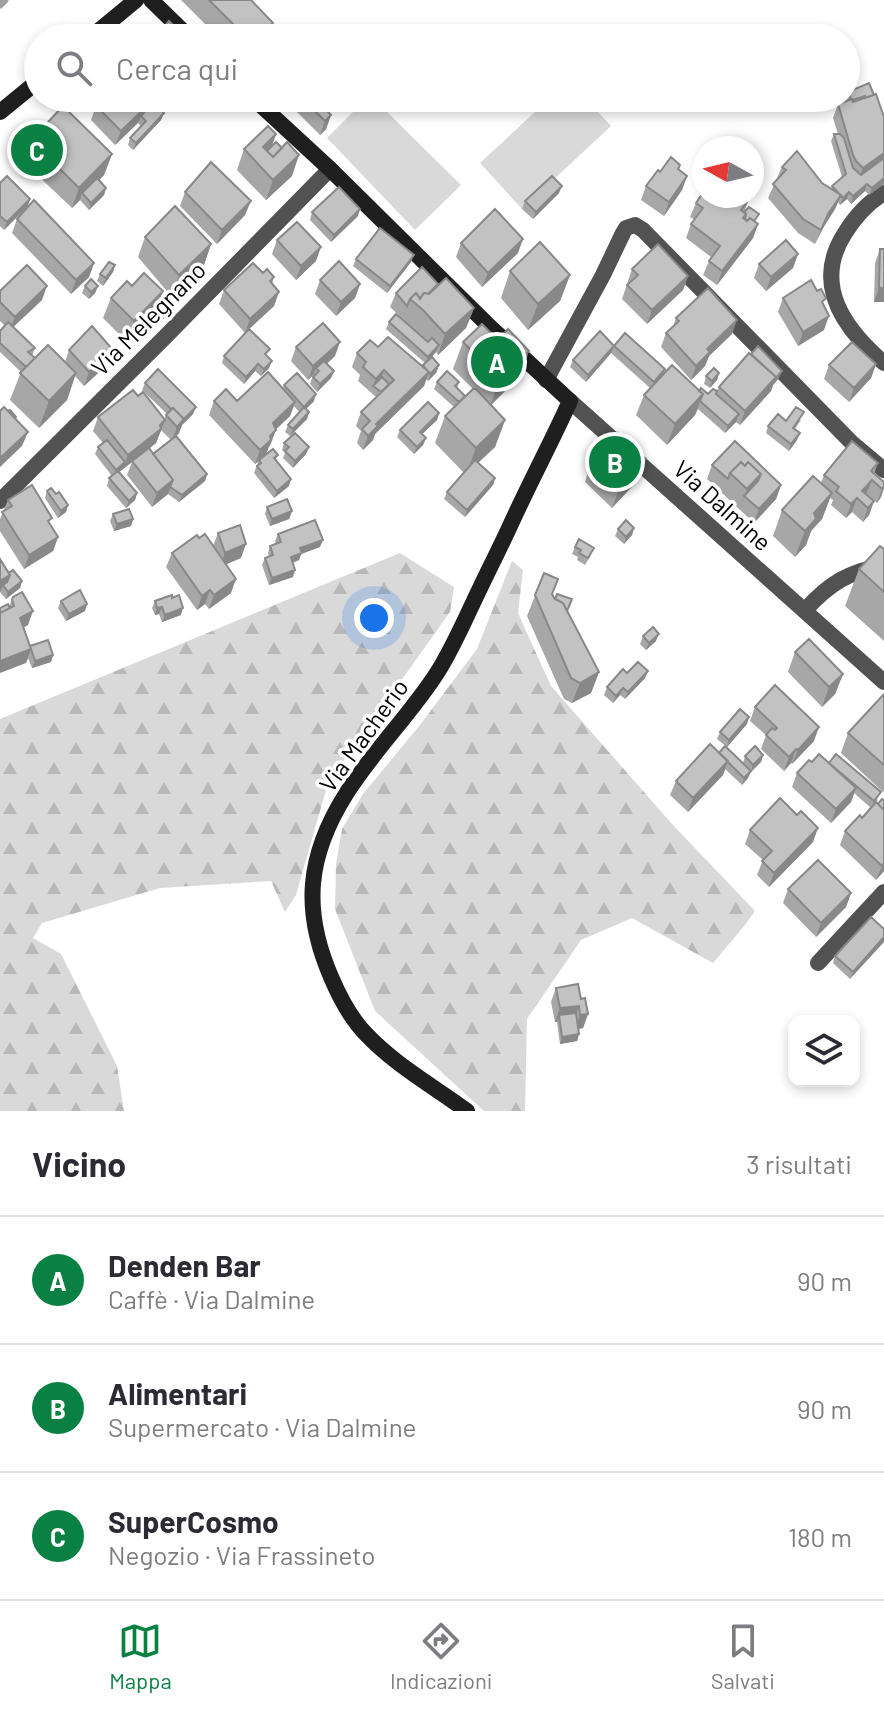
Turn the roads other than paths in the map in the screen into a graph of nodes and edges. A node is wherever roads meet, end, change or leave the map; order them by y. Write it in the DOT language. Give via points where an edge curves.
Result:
graph roads {
  1 [pos="136,0"];
  2 [pos="151,0"];
  3 [pos="107,24"];
  4 [pos="176,24"];
  5 [pos="24,92"];
  6 [pos="0,112"];
  7 [pos="268,112"];
  8 [pos="330,169"];
  9 [pos="884,193"];
  10 [pos="884,363"];
  11 [pos="546,380"];
  12 [pos="570,401"];
  13 [pos="884,470"];
  14 [pos="0,501"];
  15 [pos="884,565"];
  16 [pos="805,610"];
  17 [pos="884,682"];
  18 [pos="884,892"];
  19 [pos="818,963"];
  20 [pos="467,1111"];
  1 -- 3 [label="street"];
  2 -- 4 [label="street"];
  5 -- 6 [label="street"];
  7 -- 8 [label="street, Via Dalmine"];
  8 -- 11 [label="street, Via Dalmine"];
  8 -- 14 [label="street, Via Melegnano"];
  9 -- 10 [label="street" via="847,229 831,276 845,322"];
  11 -- 12 [label="street, Via Dalmine"];
  11 -- 13 [label="street" via="623,233 635,225"];
  12 -- 16 [label="street, Via Dalmine"];
  12 -- 20 [label="street, Via Macherio" via="445,659 335,812 313,881 317,938 351,1015 389,1055"];
  15 -- 16 [label="street" via="834,582"];
  16 -- 17 [label="street, Via Dalmine"];
  18 -- 19 [label="street"];
}
